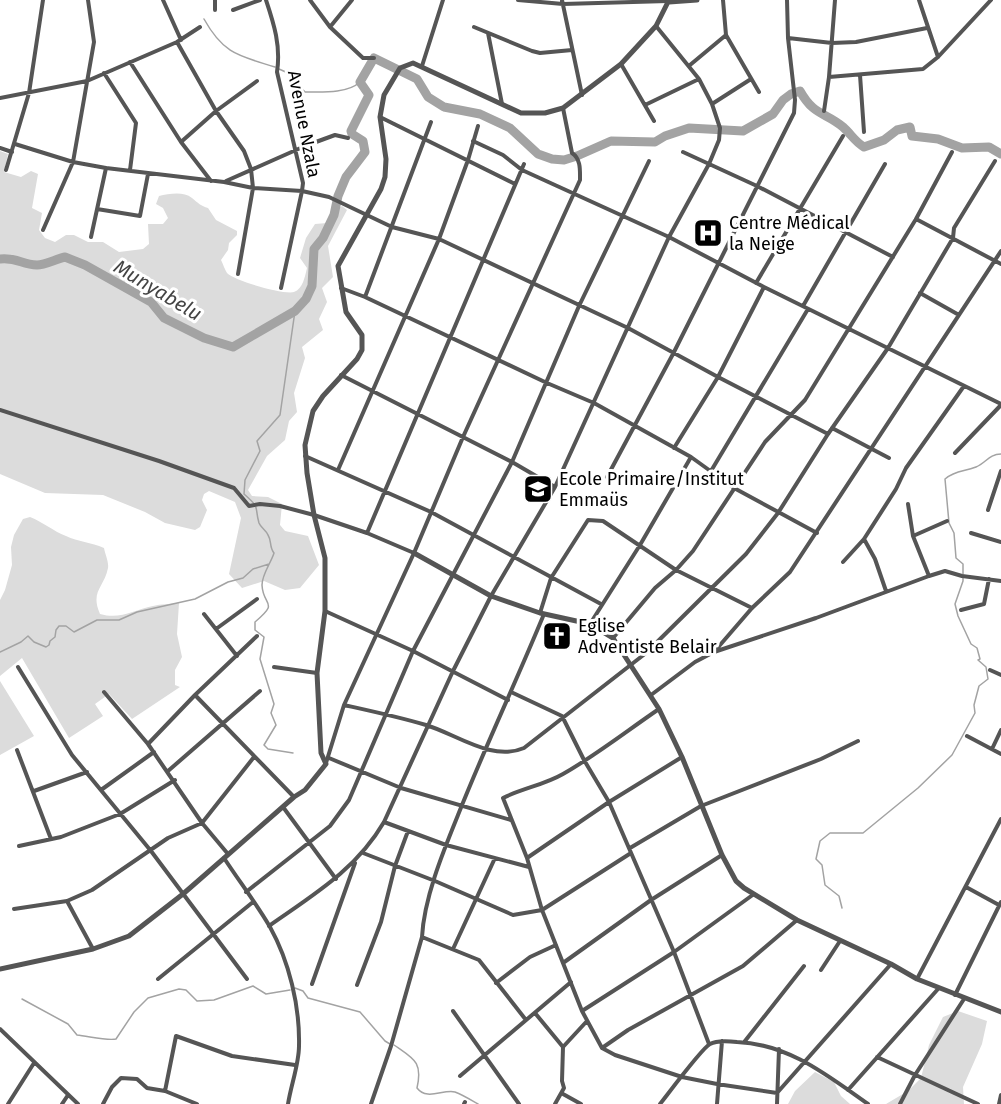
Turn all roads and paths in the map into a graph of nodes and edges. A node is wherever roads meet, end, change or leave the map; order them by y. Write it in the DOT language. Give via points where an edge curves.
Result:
graph roads {
  1 [pos="43,0"];
  2 [pos="88,0"];
  3 [pos="162,0"];
  4 [pos="215,0"];
  5 [pos="260,0"];
  6 [pos="266,0"];
  7 [pos="310,0"];
  8 [pos="352,0"];
  9 [pos="442,0"];
  10 [pos="518,0"];
  11 [pos="697,0"];
  12 [pos="723,0"];
  13 [pos="788,0"];
  14 [pos="835,0"];
  15 [pos="919,0"];
  16 [pos="991,0"];
  17 [pos="669,1"];
  18 [pos="562,2"];
  19 [pos="214,10"];
  20 [pos="233,10"];
  21 [pos="657,26"];
  22 [pos="200,27"];
  23 [pos="330,27"];
  24 [pos="474,27"];
  25 [pos="927,27"];
  26 [pos="487,33"];
  27 [pos="726,35"];
  28 [pos="788,38"];
  29 [pos="179,41"];
  30 [pos="832,43"];
  31 [pos="572,50"];
  32 [pos="938,57"];
  33 [pos="374,58"];
  34 [pos="130,62"];
  35 [pos="621,64"];
  36 [pos="689,65"];
  37 [pos="422,66"];
  38 [pos="104,73"];
  39 [pos="860,75"];
  40 [pos="829,77"];
  41 [pos="699,79"];
  42 [pos="751,79"];
  43 [pos="87,81"];
  44 [pos="257,81"];
  45 [pos="759,92"];
  46 [pos="29,93"];
  47 [pos="582,95"];
  48 [pos="0,98"];
  49 [pos="502,104"];
  50 [pos="712,104"];
  51 [pos="645,105"];
  52 [pos="563,108"];
  53 [pos="216,111"];
  54 [pos="824,111"];
  55 [pos="380,117"];
  56 [pos="654,121"];
  57 [pos="431,122"];
  58 [pos="478,126"];
  59 [pos="864,132"];
  60 [pos="843,136"];
  61 [pos="348,138"];
  62 [pos="424,140"];
  63 [pos="473,141"];
  64 [pos="181,142"];
  65 [pos="15,144"];
  66 [pos="0,148"];
  67 [pos="294,151"];
  68 [pos="12,152"];
  69 [pos="683,152"];
  70 [pos="952,152"];
  71 [pos="468,160"];
  72 [pos="650,161"];
  73 [pos="995,161"];
  74 [pos="73,162"];
  75 [pos="524,164"];
  76 [pos="709,164"];
  77 [pos="885,164"];
  78 [pos="106,168"];
  79 [pos="251,169"];
  80 [pos="6,170"];
  81 [pos="130,170"];
  82 [pos="522,170"];
  83 [pos="148,174"];
  84 [pos="211,181"];
  85 [pos="224,182"];
  86 [pos="515,184"];
  87 [pos="757,186"];
  88 [pos="253,188"];
  89 [pos="302,191"];
  90 [pos="574,193"];
  91 [pos="800,208"];
  92 [pos="97,209"];
  93 [pos="368,215"];
  94 [pos="624,216"];
  95 [pos="915,219"];
  96 [pos="392,227"];
  97 [pos="43,231"];
  98 [pos="845,232"];
  99 [pos="92,237"];
  100 [pos="669,237"];
  101 [pos="439,238"];
  102 [pos="953,238"];
  103 [pos="1001,251"];
  104 [pos="893,257"];
  105 [pos="482,261"];
  106 [pos="995,261"];
  107 [pos="717,264"];
  108 [pos="1001,264"];
  109 [pos="238,274"];
  110 [pos="756,283"];
  111 [pos="531,284"];
  112 [pos="764,287"];
  113 [pos="281,288"];
  114 [pos="341,288"];
  115 [pos="920,293"];
  116 [pos="365,297"];
  117 [pos="579,306"];
  118 [pos="805,307"];
  119 [pos="405,315"];
  120 [pos="959,315"];
  121 [pos="628,328"];
  122 [pos="848,328"];
  123 [pos="450,337"];
  124 [pos="888,348"];
  125 [pos="673,354"];
  126 [pos="498,359"];
  127 [pos="924,366"];
  128 [pos="341,375"];
  129 [pos="718,377"];
  130 [pos="547,383"];
  131 [pos="964,386"];
  132 [pos="373,391"];
  133 [pos="755,397"];
  134 [pos="594,403"];
  135 [pos="1001,404"];
  136 [pos="0,410"];
  137 [pos="417,414"];
  138 [pos="791,415"];
  139 [pos="635,425"];
  140 [pos="832,428"];
  141 [pos="828,434"];
  142 [pos="463,437"];
  143 [pos="674,448"];
  144 [pos="871,449"];
  145 [pos="955,453"];
  146 [pos="305,456"];
  147 [pos="691,457"];
  148 [pos="890,458"];
  149 [pos="512,462"];
  150 [pos="338,470"];
  151 [pos="711,471"];
  152 [pos="1001,471"];
  153 [pos="607,477"];
  154 [pos="555,487"];
  155 [pos="734,488"];
  156 [pos="384,493"];
  157 [pos="908,504"];
  158 [pos="988,510"];
  159 [pos="431,512"];
  160 [pos="778,513"];
  161 [pos="314,515"];
  162 [pos="947,521"];
  163 [pos="367,533"];
  164 [pos="817,533"];
  165 [pos="971,534"];
  166 [pos="474,535"];
  167 [pos="913,536"];
  168 [pos="864,539"];
  169 [pos="1001,542"];
  170 [pos="640,545"];
  171 [pos="414,553"];
  172 [pos="514,557"];
  173 [pos="843,562"];
  174 [pos="676,570"];
  175 [pos="452,575"];
  176 [pos="929,576"];
  177 [pos="551,578"];
  178 [pos="989,579"];
  179 [pos="1001,581"];
  180 [pos="712,588"];
  181 [pos="886,591"];
  182 [pos="491,596"];
  183 [pos="257,599"];
  184 [pos="601,604"];
  185 [pos="752,608"];
  186 [pos="961,610"];
  187 [pos="325,611"];
  188 [pos="204,614"];
  189 [pos="542,614"];
  190 [pos="590,624"];
  191 [pos="216,629"];
  192 [pos="376,633"];
  193 [pos="257,636"];
  194 [pos="613,639"];
  195 [pos="413,651"];
  196 [pos="714,652"];
  197 [pos="237,656"];
  198 [pos="632,664"];
  199 [pos="274,667"];
  200 [pos="18,668"];
  201 [pos="990,670"];
  202 [pos="453,671"];
  203 [pos="317,673"];
  204 [pos="1001,675"];
  205 [pos="260,691"];
  206 [pos="104,692"];
  207 [pos="511,692"];
  208 [pos="195,695"];
  209 [pos="651,695"];
  210 [pos="508,700"];
  211 [pos="344,705"];
  212 [pos="659,709"];
  213 [pos="386,714"];
  214 [pos="562,716"];
  215 [pos="222,723"];
  216 [pos="429,726"];
  217 [pos="1001,730"];
  218 [pos="967,736"];
  219 [pos="858,741"];
  220 [pos="148,744"];
  221 [pos="484,748"];
  222 [pos="992,749"];
  223 [pos="17,750"];
  224 [pos="154,752"];
  225 [pos="1001,754"];
  226 [pos="255,756"];
  227 [pos="682,757"];
  228 [pos="584,760"];
  229 [pos="327,761"];
  230 [pos="168,771"];
  231 [pos="363,771"];
  232 [pos="87,772"];
  233 [pos="175,780"];
  234 [pos="401,788"];
  235 [pos="101,790"];
  236 [pos="34,791"];
  237 [pos="294,796"];
  238 [pos="609,802"];
  239 [pos="282,806"];
  240 [pos="462,806"];
  241 [pos="700,806"];
  242 [pos="120,814"];
  243 [pos="1001,819"];
  244 [pos="511,820"];
  245 [pos="384,822"];
  246 [pos="202,823"];
  247 [pos="408,831"];
  248 [pos="51,839"];
  249 [pos="310,843"];
  250 [pos="446,845"];
  251 [pos="19,846"];
  252 [pos="630,850"];
  253 [pos="151,851"];
  254 [pos="363,853"];
  255 [pos="722,855"];
  256 [pos="226,856"];
  257 [pos="495,858"];
  258 [pos="526,858"];
  259 [pos="355,862"];
  260 [pos="395,866"];
  261 [pos="530,867"];
  262 [pos="336,879"];
  263 [pos="435,881"];
  264 [pos="966,887"];
  265 [pos="246,892"];
  266 [pos="183,894"];
  267 [pos="754,894"];
  268 [pos="476,900"];
  269 [pos="651,900"];
  270 [pos="67,901"];
  271 [pos="253,903"];
  272 [pos="1000,904"];
  273 [pos="14,909"];
  274 [pos="542,910"];
  275 [pos="797,920"];
  276 [pos="269,926"];
  277 [pos="214,934"];
  278 [pos="422,937"];
  279 [pos="840,941"];
  280 [pos="556,945"];
  281 [pos="93,949"];
  282 [pos="453,949"];
  283 [pos="674,952"];
  284 [pos="563,963"];
  285 [pos="891,964"];
  286 [pos="804,966"];
  287 [pos="0,969"];
  288 [pos="821,970"];
  289 [pos="158,979"];
  290 [pos="247,979"];
  291 [pos="916,980"];
  292 [pos="571,982"];
  293 [pos="496,983"];
  294 [pos="312,984"];
  295 [pos="357,985"];
  296 [pos="938,989"];
  297 [pos="955,995"];
  298 [pos="692,996"];
  299 [pos="964,999"];
  300 [pos="453,1011"];
  301 [pos="582,1011"];
  302 [pos="1001,1012"];
  303 [pos="535,1013"];
  304 [pos="526,1020"];
  305 [pos="587,1021"];
  306 [pos="0,1029"];
  307 [pos="722,1041"];
  308 [pos="744,1042"];
  309 [pos="710,1044"];
  310 [pos="563,1047"];
  311 [pos="602,1048"];
  312 [pos="779,1049"];
  313 [pos="484,1056"];
  314 [pos="877,1058"];
  315 [pos="806,1061"];
  316 [pos="34,1063"];
  317 [pos="295,1065"];
  318 [pos="460,1076"];
  319 [pos="915,1076"];
  320 [pos="682,1077"];
  321 [pos="717,1084"];
  322 [pos="848,1090"];
  323 [pos="165,1091"];
  324 [pos="777,1093"];
  325 [pos="563,1094"];
  326 [pos="68,1095"];
  327 [pos="1001,1095"];
  328 [pos="8,1104"];
  329 [pos="62,1104"];
  330 [pos="78,1104"];
  331 [pos="103,1104"];
  332 [pos="197,1104"];
  333 [pos="288,1104"];
  334 [pos="371,1104"];
  335 [pos="519,1104"];
  336 [pos="555,1104"];
  337 [pos="581,1104"];
  338 [pos="660,1104"];
  339 [pos="717,1104"];
  340 [pos="777,1104"];
  341 [pos="868,1104"];
  342 [pos="900,1104"];
  343 [pos="978,1104"];
  344 [pos="999,1104"];
  1 -- 46 [label="street"];
  2 -- 43 [label="street" via="94,42"];
  3 -- 29 [label="street"];
  4 -- 19 [label="street"];
  5 -- 20 [label="street"];
  6 -- 67 [label="street, Avenue Nzala" via="276,28 278,68"];
  7 -- 23 [label="street"];
  8 -- 23 [label="street"];
  9 -- 37 [label="street"];
  10 -- 18 [label="street"];
  11 -- 17 [label="street"];
  12 -- 27 [label="street"];
  13 -- 28 [label="street"];
  14 -- 30 [label="street"];
  15 -- 25 [label="street"];
  16 -- 32 [label="street"];
  17 -- 18 [label="street"];
  17 -- 21 [label="street"];
  18 -- 31 [label="street"];
  21 -- 35 [label="street"];
  21 -- 36 [label="street"];
  22 -- 29 [label="street"];
  23 -- 33 [label="street" via="363,58"];
  24 -- 26 [label="street"];
  25 -- 30 [label="street"];
  25 -- 32 [label="street"];
  26 -- 31 [label="street" via="540,53"];
  26 -- 49 [label="street"];
  27 -- 36 [label="street"];
  27 -- 42 [label="street"];
  28 -- 30 [label="street"];
  28 -- 87 [label="street" via="794,113"];
  29 -- 34 [label="street"];
  29 -- 53 [label="street"];
  30 -- 40 [label="street"];
  31 -- 47 [label="street"];
  32 -- 39 [label="street" via="923,69"];
  34 -- 38 [label="street"];
  34 -- 64 [label="street"];
  35 -- 47 [label="street"];
  35 -- 51 [label="street"];
  36 -- 41 [label="street"];
  37 -- 49 [label="street"];
  37 -- 55 [label="street" via="413,63 395,74 384,95"];
  38 -- 43 [label="street"];
  38 -- 81 [label="street" via="136,123"];
  39 -- 40 [label="street"];
  39 -- 59 [label="street"];
  40 -- 54 [label="street"];
  41 -- 50 [label="street"];
  41 -- 51 [label="street"];
  42 -- 45 [label="street"];
  42 -- 50 [label="street"];
  43 -- 46 [label="street"];
  43 -- 74 [label="street"];
  44 -- 53 [label="street"];
  46 -- 48 [label="street"];
  46 -- 65 [label="street"];
  47 -- 52 [label="street"];
  49 -- 52 [label="street" via="533,114"];
  50 -- 76 [label="street" via="721,134"];
  51 -- 56 [label="street"];
  52 -- 90 [label="street" via="572,153 580,167"];
  53 -- 64 [label="street"];
  53 -- 79 [label="street" via="244,151"];
  55 -- 62 [label="street"];
  55 -- 93 [label="street" via="385,177"];
  57 -- 62 [label="street"];
  58 -- 63 [label="street"];
  60 -- 91 [label="street"];
  61 -- 67 [label="street" via="335,135"];
  62 -- 71 [label="street"];
  62 -- 96 [label="street"];
  63 -- 71 [label="street"];
  63 -- 82 [label="street" via="503,155"];
  64 -- 84 [label="street"];
  65 -- 68 [label="street"];
  65 -- 74 [label="street"];
  66 -- 68 [label="street"];
  67 -- 79 [label="street"];
  67 -- 89 [label="street, Avenue Nzala"];
  68 -- 80 [label="street"];
  69 -- 76 [label="street"];
  70 -- 95 [label="street"];
  71 -- 86 [label="street"];
  71 -- 101 [label="street"];
  72 -- 94 [label="street"];
  73 -- 102 [label="street" via="954,228"];
  74 -- 78 [label="street"];
  74 -- 97 [label="street"];
  75 -- 82 [label="street"];
  76 -- 87 [label="street"];
  76 -- 100 [label="street"];
  77 -- 98 [label="street"];
  78 -- 81 [label="street"];
  78 -- 92 [label="street"];
  79 -- 85 [label="street"];
  79 -- 88 [label="street"];
  81 -- 83 [label="street"];
  82 -- 86 [label="street"];
  82 -- 90 [label="street"];
  83 -- 84 [label="street"];
  83 -- 92 [label="street" via="140,216"];
  84 -- 85 [label="street"];
  85 -- 88 [label="street"];
  86 -- 105 [label="street"];
  87 -- 91 [label="street"];
  87 -- 107 [label="street"];
  88 -- 89 [label="street"];
  88 -- 109 [label="street"];
  89 -- 93 [label="street" via="338,200"];
  89 -- 113 [label="street, Avenue Nzala"];
  90 -- 94 [label="street"];
  90 -- 111 [label="street"];
  91 -- 98 [label="street"];
  91 -- 110 [label="street"];
  92 -- 99 [label="street"];
  93 -- 96 [label="street"];
  93 -- 114 [label="street" via="338,266"];
  94 -- 100 [label="street"];
  94 -- 117 [label="street"];
  95 -- 102 [label="street"];
  95 -- 104 [label="street"];
  96 -- 101 [label="street"];
  96 -- 116 [label="street"];
  98 -- 104 [label="street"];
  98 -- 118 [label="street"];
  100 -- 107 [label="street"];
  100 -- 121 [label="street"];
  101 -- 105 [label="street"];
  101 -- 119 [label="street"];
  102 -- 106 [label="street"];
  102 -- 115 [label="street"];
  103 -- 106 [label="street"];
  104 -- 122 [label="street"];
  105 -- 111 [label="street"];
  105 -- 123 [label="street"];
  106 -- 108 [label="street"];
  106 -- 120 [label="street"];
  107 -- 110 [label="street"];
  107 -- 125 [label="street"];
  110 -- 112 [label="street"];
  111 -- 117 [label="street"];
  111 -- 126 [label="street"];
  112 -- 118 [label="street"];
  112 -- 129 [label="street"];
  114 -- 116 [label="street"];
  114 -- 128 [label="street" via="346,312 362,335 362,350"];
  115 -- 120 [label="street"];
  115 -- 124 [label="street"];
  116 -- 119 [label="street"];
  117 -- 121 [label="street"];
  117 -- 130 [label="street"];
  118 -- 122 [label="street"];
  118 -- 133 [label="street"];
  119 -- 123 [label="street"];
  119 -- 132 [label="street"];
  120 -- 127 [label="street"];
  121 -- 125 [label="street"];
  121 -- 134 [label="street"];
  122 -- 124 [label="street"];
  122 -- 138 [label="street" via="805,400"];
  123 -- 126 [label="street"];
  123 -- 137 [label="street"];
  124 -- 127 [label="street"];
  124 -- 140 [label="street"];
  125 -- 129 [label="street"];
  125 -- 139 [label="street"];
  126 -- 130 [label="street"];
  126 -- 142 [label="street"];
  127 -- 131 [label="street"];
  127 -- 144 [label="street"];
  128 -- 132 [label="street"];
  128 -- 146 [label="street" via="313,411"];
  129 -- 133 [label="street"];
  129 -- 143 [label="street"];
  130 -- 134 [label="street"];
  130 -- 149 [label="street"];
  131 -- 135 [label="street"];
  131 -- 168 [label="street" via="906,468"];
  132 -- 137 [label="street"];
  132 -- 150 [label="street"];
  133 -- 138 [label="street"];
  133 -- 151 [label="street"];
  134 -- 139 [label="street"];
  134 -- 154 [label="street"];
  135 -- 145 [label="street"];
  136 -- 161 [label="street" via="234,488 249,506 280,506"];
  137 -- 142 [label="street"];
  137 -- 156 [label="street"];
  138 -- 141 [label="street"];
  138 -- 155 [label="street" via="765,442"];
  139 -- 143 [label="street"];
  139 -- 153 [label="street"];
  140 -- 141 [label="street"];
  140 -- 144 [label="street"];
  141 -- 160 [label="street"];
  142 -- 149 [label="street"];
  142 -- 159 [label="street"];
  143 -- 147 [label="street"];
  144 -- 148 [label="street"];
  144 -- 164 [label="street"];
  146 -- 150 [label="street"];
  146 -- 161 [label="street"];
  147 -- 151 [label="street"];
  147 -- 170 [label="street"];
  149 -- 154 [label="street"];
  149 -- 166 [label="street"];
  150 -- 156 [label="street"];
  151 -- 155 [label="street"];
  152 -- 158 [label="street"];
  154 -- 172 [label="street"];
  155 -- 160 [label="street"];
  155 -- 174 [label="street"];
  156 -- 159 [label="street"];
  156 -- 163 [label="street"];
  157 -- 167 [label="street"];
  159 -- 166 [label="street"];
  159 -- 171 [label="street"];
  160 -- 164 [label="street"];
  160 -- 180 [label="street" via="746,554"];
  161 -- 163 [label="street"];
  161 -- 187 [label="street" via="325,558"];
  162 -- 167 [label="street"];
  163 -- 171 [label="street"];
  164 -- 185 [label="street" via="790,572"];
  165 -- 169 [label="street"];
  166 -- 172 [label="street"];
  166 -- 175 [label="street"];
  167 -- 176 [label="street"];
  168 -- 173 [label="street"];
  168 -- 181 [label="street"];
  170 -- 174 [label="street"];
  170 -- 177 [label="street" via="603,520 588,520"];
  170 -- 184 [label="street"];
  171 -- 175 [label="street"];
  171 -- 192 [label="street"];
  172 -- 177 [label="street"];
  172 -- 182 [label="street"];
  174 -- 180 [label="street"];
  174 -- 194 [label="street" via="655,588"];
  175 -- 182 [label="street"];
  175 -- 195 [label="street"];
  176 -- 178 [label="street" via="945,571"];
  176 -- 181 [label="street"];
  177 -- 184 [label="street"];
  177 -- 189 [label="street"];
  178 -- 179 [label="street"];
  178 -- 186 [label="street" via="984,604"];
  180 -- 185 [label="street"];
  180 -- 198 [label="street"];
  181 -- 196 [label="street"];
  182 -- 189 [label="street"];
  182 -- 202 [label="street"];
  183 -- 191 [label="street"];
  184 -- 190 [label="street"];
  185 -- 196 [label="street"];
  187 -- 192 [label="street"];
  187 -- 203 [label="street"];
  188 -- 191 [label="street"];
  189 -- 190 [label="street"];
  189 -- 207 [label="street"];
  190 -- 194 [label="street"];
  191 -- 197 [label="street"];
  192 -- 195 [label="street"];
  192 -- 211 [label="street"];
  193 -- 197 [label="street"];
  194 -- 198 [label="street"];
  195 -- 202 [label="street"];
  195 -- 213 [label="street"];
  196 -- 209 [label="street"];
  197 -- 208 [label="street"];
  198 -- 209 [label="street"];
  198 -- 214 [label="street"];
  199 -- 203 [label="street"];
  200 -- 232 [label="street" via="72,755"];
  201 -- 204 [label="street"];
  202 -- 210 [label="street"];
  202 -- 216 [label="street"];
  203 -- 229 [label="street" via="321,753"];
  205 -- 215 [label="street"];
  206 -- 220 [label="street"];
  207 -- 210 [label="street"];
  207 -- 214 [label="street"];
  208 -- 215 [label="street"];
  208 -- 220 [label="street"];
  209 -- 212 [label="street"];
  210 -- 221 [label="street"];
  211 -- 213 [label="street"];
  211 -- 229 [label="street"];
  212 -- 227 [label="street"];
  212 -- 228 [label="street"];
  213 -- 216 [label="street"];
  213 -- 231 [label="street"];
  214 -- 221 [label="street" via="518,751"];
  214 -- 228 [label="street"];
  215 -- 226 [label="street"];
  215 -- 230 [label="street"];
  216 -- 221 [label="street"];
  216 -- 234 [label="street"];
  217 -- 222 [label="street"];
  218 -- 222 [label="street"];
  219 -- 241 [label="street"];
  220 -- 224 [label="street"];
  221 -- 240 [label="street"];
  222 -- 225 [label="street"];
  223 -- 236 [label="street"];
  224 -- 230 [label="street"];
  224 -- 235 [label="street"];
  226 -- 237 [label="street"];
  226 -- 246 [label="street"];
  227 -- 238 [label="street"];
  227 -- 241 [label="street"];
  228 -- 238 [label="street"];
  228 -- 244 [label="street" via="539,786 503,798"];
  229 -- 231 [label="street"];
  229 -- 237 [label="street" via="305,790"];
  230 -- 233 [label="street"];
  231 -- 234 [label="street"];
  231 -- 249 [label="street" via="343,809"];
  232 -- 235 [label="street"];
  232 -- 236 [label="street"];
  233 -- 242 [label="street"];
  233 -- 246 [label="street"];
  234 -- 240 [label="street"];
  234 -- 245 [label="street"];
  235 -- 242 [label="street"];
  236 -- 248 [label="street"];
  237 -- 239 [label="street"];
  238 -- 252 [label="street"];
  238 -- 258 [label="street"];
  239 -- 249 [label="street"];
  239 -- 256 [label="street"];
  240 -- 244 [label="street"];
  240 -- 250 [label="street"];
  241 -- 252 [label="street"];
  241 -- 255 [label="street"];
  242 -- 248 [label="street"];
  242 -- 253 [label="street"];
  243 -- 264 [label="street"];
  244 -- 258 [label="street"];
  245 -- 247 [label="street"];
  245 -- 254 [label="street"];
  246 -- 253 [label="street" via="168,838"];
  246 -- 256 [label="street"];
  247 -- 250 [label="street"];
  247 -- 260 [label="street"];
  248 -- 251 [label="street"];
  249 -- 262 [label="street"];
  249 -- 265 [label="street"];
  250 -- 257 [label="street"];
  250 -- 263 [label="street"];
  252 -- 269 [label="street"];
  252 -- 274 [label="street"];
  253 -- 266 [label="street"];
  253 -- 270 [label="street" via="92,890"];
  254 -- 259 [label="street"];
  254 -- 260 [label="street"];
  255 -- 267 [label="street" via="736,881"];
  255 -- 269 [label="street"];
  256 -- 265 [label="street"];
  256 -- 266 [label="street"];
  257 -- 261 [label="street"];
  257 -- 268 [label="street"];
  258 -- 261 [label="street"];
  259 -- 262 [label="street"];
  259 -- 294 [label="street"];
  260 -- 263 [label="street"];
  260 -- 295 [label="street" via="381,922"];
  261 -- 274 [label="street"];
  262 -- 276 [label="street"];
  263 -- 268 [label="street"];
  263 -- 278 [label="street" via="423,919"];
  264 -- 272 [label="street"];
  264 -- 291 [label="street"];
  265 -- 271 [label="street"];
  266 -- 277 [label="street"];
  266 -- 281 [label="street" via="129,936"];
  267 -- 275 [label="street"];
  267 -- 283 [label="street"];
  268 -- 274 [label="street" via="513,915"];
  268 -- 282 [label="street"];
  269 -- 283 [label="street"];
  269 -- 284 [label="street"];
  270 -- 273 [label="street"];
  270 -- 281 [label="street"];
  271 -- 276 [label="street"];
  271 -- 277 [label="street"];
  272 -- 297 [label="street"];
  274 -- 280 [label="street"];
  275 -- 279 [label="street"];
  275 -- 298 [label="street" via="743,966"];
  276 -- 317 [label="street" via="283,955 294,996 299,1047"];
  277 -- 289 [label="street"];
  277 -- 290 [label="street"];
  278 -- 282 [label="street"];
  278 -- 334 [label="street"];
  279 -- 285 [label="street"];
  279 -- 288 [label="street"];
  280 -- 284 [label="street"];
  280 -- 293 [label="street" via="530,957"];
  281 -- 287 [label="street"];
  282 -- 293 [label="street" via="478,960"];
  283 -- 298 [label="street"];
  283 -- 301 [label="street"];
  284 -- 292 [label="street"];
  285 -- 291 [label="street"];
  285 -- 315 [label="street"];
  286 -- 308 [label="street"];
  291 -- 296 [label="street"];
  292 -- 301 [label="street"];
  292 -- 303 [label="street"];
  293 -- 304 [label="street"];
  296 -- 297 [label="street"];
  296 -- 314 [label="street"];
  297 -- 299 [label="street"];
  298 -- 309 [label="street"];
  298 -- 311 [label="street"];
  299 -- 302 [label="street"];
  299 -- 319 [label="street"];
  300 -- 313 [label="street"];
  301 -- 305 [label="street"];
  303 -- 304 [label="street"];
  303 -- 310 [label="street"];
  304 -- 313 [label="street"];
  305 -- 310 [label="street"];
  305 -- 311 [label="street"];
  306 -- 316 [label="street"];
  307 -- 308 [label="street"];
  307 -- 309 [label="street"];
  307 -- 321 [label="street"];
  308 -- 312 [label="street"];
  309 -- 320 [label="street"];
  310 -- 325 [label="street"];
  311 -- 320 [label="street"];
  312 -- 315 [label="street"];
  312 -- 324 [label="street"];
  313 -- 318 [label="street"];
  313 -- 335 [label="street"];
  314 -- 319 [label="street"];
  314 -- 322 [label="street"];
  315 -- 322 [label="street"];
  315 -- 324 [label="street"];
  316 -- 326 [label="street"];
  316 -- 328 [label="street"];
  317 -- 323 [label="street" via="231,1056 177,1036"];
  317 -- 333 [label="street"];
  319 -- 342 [label="street"];
  319 -- 343 [label="street"];
  320 -- 321 [label="street"];
  320 -- 338 [label="street"];
  321 -- 324 [label="street"];
  321 -- 339 [label="street"];
  322 -- 341 [label="street"];
  323 -- 331 [label="street" via="122,1077"];
  323 -- 332 [label="street"];
  324 -- 340 [label="street"];
  325 -- 336 [label="street"];
  325 -- 337 [label="street"];
  326 -- 329 [label="street"];
  326 -- 330 [label="street"];
  327 -- 344 [label="street"];
}
